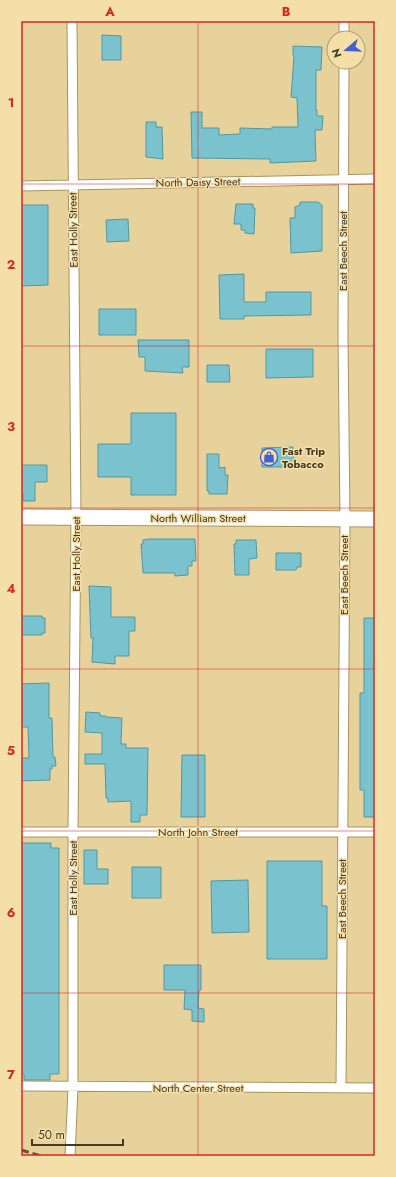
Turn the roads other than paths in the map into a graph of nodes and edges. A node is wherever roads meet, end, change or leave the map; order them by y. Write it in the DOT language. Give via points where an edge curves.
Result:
graph roads {
  1 [pos="72,21"];
  2 [pos="344,70"];
  3 [pos="343,179"];
  4 [pos="375,179"];
  5 [pos="72,185"];
  6 [pos="21,186"];
  7 [pos="21,517"];
  8 [pos="76,517"];
  9 [pos="345,519"];
  10 [pos="375,519"];
  11 [pos="73,831"];
  12 [pos="21,832"];
  13 [pos="342,832"];
  14 [pos="375,832"];
  15 [pos="21,1086"];
  16 [pos="73,1088"];
  17 [pos="341,1088"];
  18 [pos="375,1088"];
  19 [pos="70,1156"];
  1 -- 5 [label="street, East Holly Street"];
  2 -- 3 [label="street, East Beech Street"];
  3 -- 4 [label="street, North Daisy Street"];
  3 -- 5 [label="street, North Daisy Street"];
  3 -- 9 [label="street, East Beech Street"];
  5 -- 6 [label="street, North Daisy Street"];
  5 -- 8 [label="street, East Holly Street"];
  7 -- 8 [label="main road, North William Street"];
  8 -- 9 [label="main road, North William Street"];
  8 -- 11 [label="street, East Holly Street"];
  9 -- 10 [label="main road, North William Street"];
  9 -- 13 [label="street, East Beech Street"];
  11 -- 12 [label="street, North John Street"];
  11 -- 13 [label="street, North John Street"];
  11 -- 16 [label="street, East Holly Street"];
  13 -- 14 [label="street, North John Street"];
  13 -- 17 [label="street, East Beech Street"];
  15 -- 16 [label="street, North Center Street"];
  16 -- 17 [label="street, North Center Street"];
  16 -- 19 [label="street, East Holly Street"];
  17 -- 18 [label="street, North Center Street"];
}
